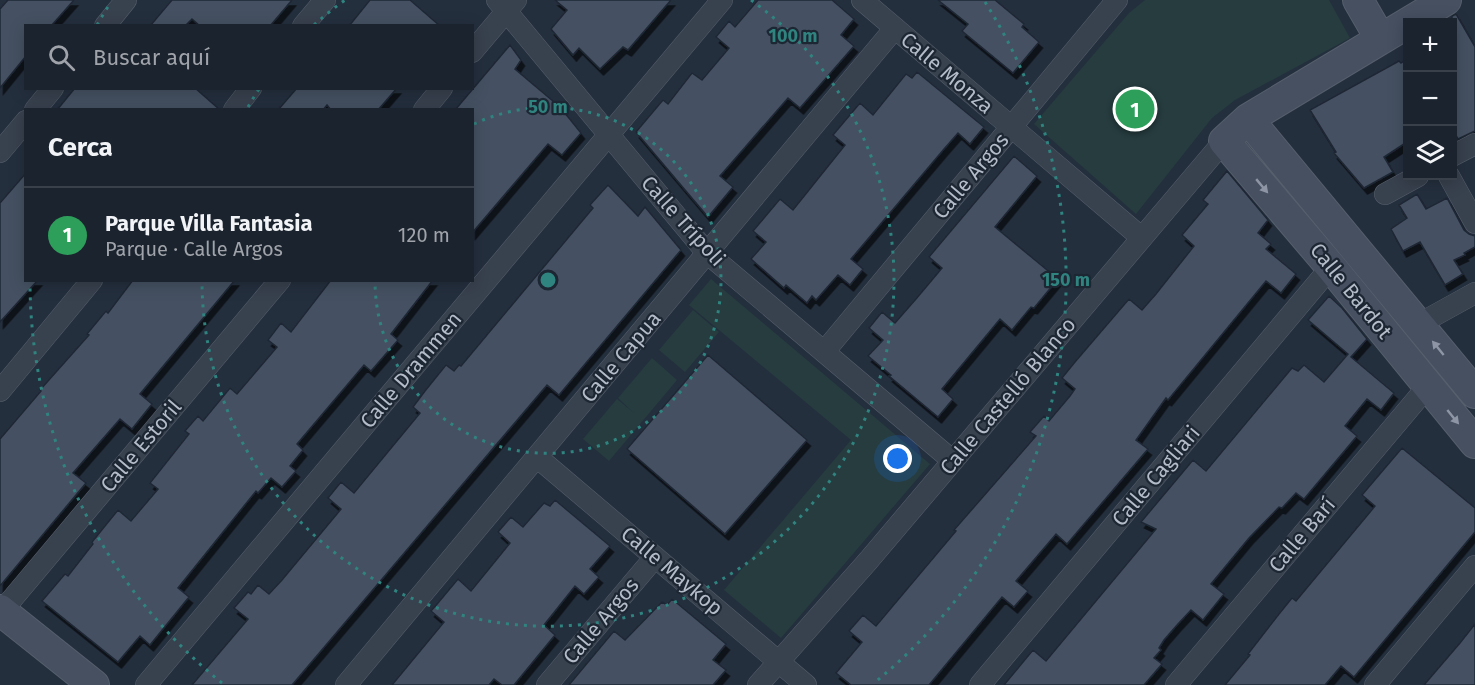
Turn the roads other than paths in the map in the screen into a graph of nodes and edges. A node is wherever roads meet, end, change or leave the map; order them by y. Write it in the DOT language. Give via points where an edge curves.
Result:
graph roads {
  1 [pos="126,0"];
  2 [pos="325,0"];
  3 [pos="722,0"];
  4 [pos="862,0"];
  5 [pos="1117,0"];
  6 [pos="1358,0"];
  7 [pos="1446,0"];
  8 [pos="506,4"];
  9 [pos="107,24"];
  10 [pos="305,24"];
  11 [pos="895,28"];
  12 [pos="1380,38"];
  13 [pos="474,49"];
  14 [pos="51,90"];
  15 [pos="249,90"];
  16 [pos="440,90"];
  17 [pos="37,108"];
  18 [pos="236,108"];
  19 [pos="426,108"];
  20 [pos="1248,118"];
  21 [pos="24,123"];
  22 [pos="1012,128"];
  23 [pos="609,135"];
  24 [pos="1224,141"];
  25 [pos="1475,144"];
  26 [pos="0,152"];
  27 [pos="1457,153"];
  28 [pos="1410,180"];
  29 [pos="1451,180"];
  30 [pos="1384,194"];
  31 [pos="1475,223"];
  32 [pos="1142,238"];
  33 [pos="707,253"];
  34 [pos="1331,267"];
  35 [pos="90,282"];
  36 [pos="278,282"];
  37 [pos="1475,293"];
  38 [pos="1419,324"];
  39 [pos="824,352"];
  40 [pos="1428,386"];
  41 [pos="0,391"];
  42 [pos="1475,393"];
  43 [pos="1475,443"];
  44 [pos="537,457"];
  45 [pos="953,461"];
  46 [pos="655,557"];
  47 [pos="1475,566"];
  48 [pos="1,610"];
  49 [pos="778,662"];
  50 [pos="94,685"];
  51 [pos="146,685"];
  52 [pos="346,685"];
  53 [pos="547,685"];
  54 [pos="758,685"];
  55 [pos="806,685"];
  56 [pos="980,685"];
  57 [pos="1176,685"];
  58 [pos="1375,685"];
  1 -- 9 [label="street"];
  2 -- 10 [label="street"];
  3 -- 23 [label="street, Calle Drammen"];
  4 -- 11 [label="street, Calle Monza"];
  5 -- 22 [label="street, Calle Argos"];
  6 -- 12 [label="street"];
  7 -- 12 [label="street, Calle Castelló Blanco"];
  8 -- 13 [label="street"];
  8 -- 23 [label="street, Calle Trípoli"];
  11 -- 22 [label="street, Calle Monza"];
  11 -- 33 [label="street, Calle Capua"];
  12 -- 20 [label="street, Calle Castelló Blanco"];
  14 -- 17 [label="street"];
  15 -- 18 [label="street"];
  16 -- 19 [label="street"];
  20 -- 24 [label="street, Calle Castelló Blanco"];
  20 -- 38 [label="street, Calle Bardot"];
  21 -- 26 [label="street"];
  22 -- 32 [label="street, Calle Monza"];
  22 -- 39 [label="street, Calle Argos"];
  23 -- 33 [label="street, Calle Trípoli"];
  23 -- 51 [label="street, Calle Drammen"];
  24 -- 32 [label="street, Calle Castelló Blanco"];
  24 -- 34 [label="street, Calle Bardot, one-way"];
  25 -- 27 [label="street"];
  28 -- 30 [label="street"];
  29 -- 31 [label="street"];
  32 -- 45 [label="street, Calle Castelló Blanco"];
  33 -- 39 [label="street, Calle Trípoli"];
  33 -- 44 [label="street, Calle Capua"];
  34 -- 40 [label="street, Calle Bardot"];
  34 -- 56 [label="street, Calle Cagliari"];
  35 -- 41 [label="street"];
  36 -- 48 [label="street, Calle Estoril"];
  37 -- 38 [label="street"];
  42 -- 38 [label="street, Calle Bardot, one-way"];
  39 -- 45 [label="street, Calle Trípoli"];
  40 -- 43 [label="street, Calle Bardot, one-way"];
  40 -- 57 [label="street, Calle Barí"];
  44 -- 46 [label="street, Calle Maykop"];
  44 -- 52 [label="street, Calle Capua"];
  45 -- 49 [label="street, Calle Castelló Blanco"];
  46 -- 49 [label="street, Calle Maykop"];
  46 -- 53 [label="street, Calle Argos"];
  47 -- 58 [label="street"];
  48 -- 50 [label="street"];
  49 -- 54 [label="street, Calle Castelló Blanco"];
  49 -- 55 [label="street, Calle Maykop"];
}
